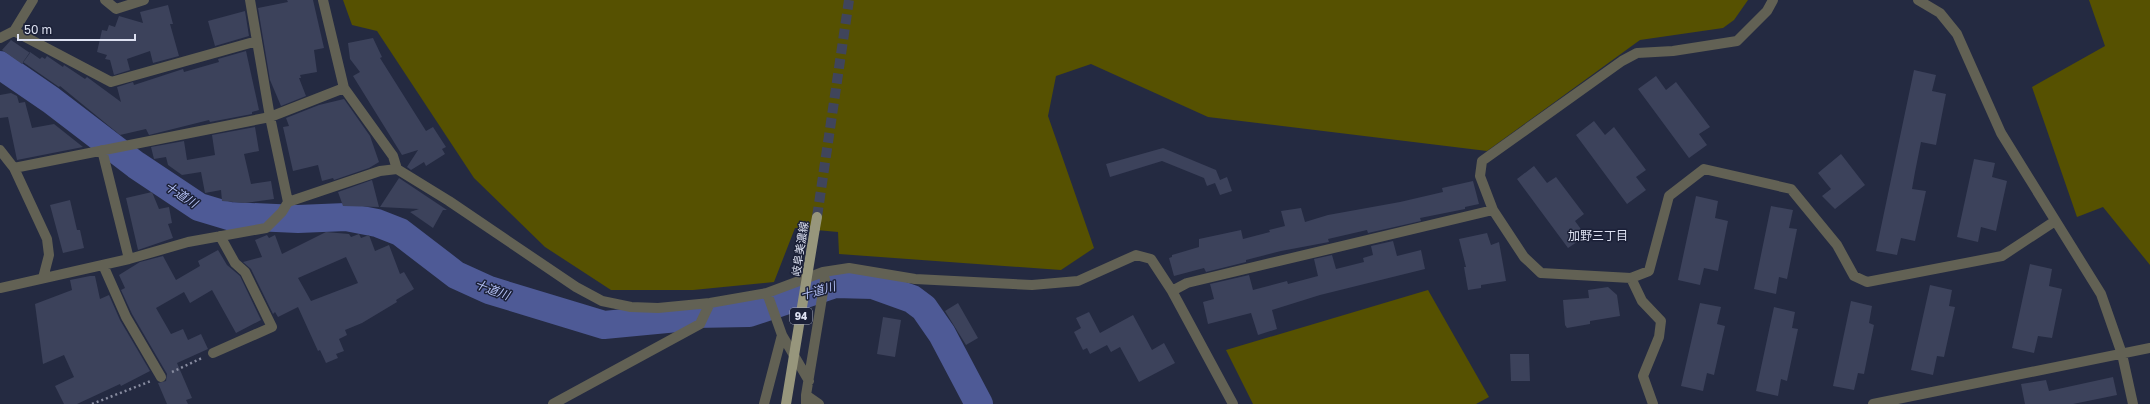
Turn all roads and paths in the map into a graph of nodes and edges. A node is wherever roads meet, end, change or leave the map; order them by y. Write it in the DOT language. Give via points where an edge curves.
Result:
graph roads {
  1 [pos="33,0"];
  2 [pos="105,0"];
  3 [pos="144,0"];
  4 [pos="250,0"];
  5 [pos="323,0"];
  6 [pos="1773,0"];
  7 [pos="1918,0"];
  8 [pos="14,31"];
  9 [pos="0,38"];
  10 [pos="257,41"];
  11 [pos="344,88"];
  12 [pos="270,117"];
  13 [pos="0,150"];
  14 [pos="102,150"];
  15 [pos="14,168"];
  16 [pos="397,169"];
  17 [pos="288,202"];
  18 [pos="1493,210"];
  19 [pos="817,217"];
  20 [pos="2055,221"];
  21 [pos="220,236"];
  22 [pos="129,259"];
  23 [pos="103,265"];
  24 [pos="823,272"];
  25 [pos="43,278"];
  26 [pos="1631,278"];
  27 [pos="0,288"];
  28 [pos="1172,291"];
  29 [pos="768,296"];
  30 [pos="709,305"];
  31 [pos="782,335"];
  32 [pos="2150,348"];
  33 [pos="213,353"];
  34 [pos="2122,354"];
  35 [pos="161,377"];
  36 [pos="808,381"];
  37 [pos="806,399"];
  38 [pos="553,404"];
  39 [pos="764,404"];
  40 [pos="786,404"];
  41 [pos="819,404"];
  42 [pos="1233,404"];
  43 [pos="1653,404"];
  44 [pos="1873,404"];
  45 [pos="2133,404"];
  1 -- 8 [label="street"];
  2 -- 3 [label="street" via="116,8"];
  4 -- 10 [label="street"];
  5 -- 11 [label="street"];
  6 -- 18 [label="street" via="1767,11 1737,41 1673,51 1637,53 1622,61 1482,161 1480,176"];
  7 -- 20 [label="street" via="1940,13 1958,34 2001,133"];
  8 -- 9 [label="street"];
  8 -- 10 [label="street" via="111,82"];
  10 -- 12 [label="street"];
  11 -- 12 [label="street"];
  11 -- 16 [label="street" via="393,156"];
  12 -- 14 [label="street"];
  12 -- 17 [label="street"];
  13 -- 15 [label="street"];
  14 -- 15 [label="street"];
  14 -- 22 [label="street"];
  15 -- 25 [label="street" via="47,240 49,255"];
  16 -- 17 [label="street" via="380,170"];
  16 -- 30 [label="street" via="576,287 602,300 631,307"];
  17 -- 21 [label="street" via="266,228"];
  18 -- 26 [label="street" via="1524,257 1541,273"];
  18 -- 28 [label="street" via="1187,283"];
  19 -- 40 [label="main road, 岐阜美濃線 / 94, bridge"];
  20 -- 26 [label="street" via="2002,256 1867,282 1854,276 1837,245 1791,189 1704,169 1669,196 1648,271"];
  20 -- 34 [label="street" via="2101,294"];
  21 -- 22 [label="street" via="188,242"];
  21 -- 33 [label="street" via="235,264 245,272 272,327"];
  22 -- 23 [label="street"];
  23 -- 25 [label="street"];
  23 -- 35 [label="street" via="126,317"];
  24 -- 28 [label="street" via="848,268 915,279 1032,285 1078,281 1136,255 1151,259"];
  24 -- 29 [label="street"];
  24 -- 36 [label="street" via="825,280"];
  25 -- 27 [label="street"];
  26 -- 43 [label="street" via="1642,301 1661,322 1659,337 1644,376"];
  28 -- 42 [label="street"];
  29 -- 30 [label="street"];
  29 -- 31 [label="street"];
  30 -- 38 [label="street" via="700,324"];
  31 -- 36 [label="street"];
  31 -- 39 [label="street"];
  32 -- 34 [label="street"];
  34 -- 44 [label="street"];
  34 -- 45 [label="street"];
  36 -- 37 [label="street"];
  37 -- 41 [label="street"];
}
